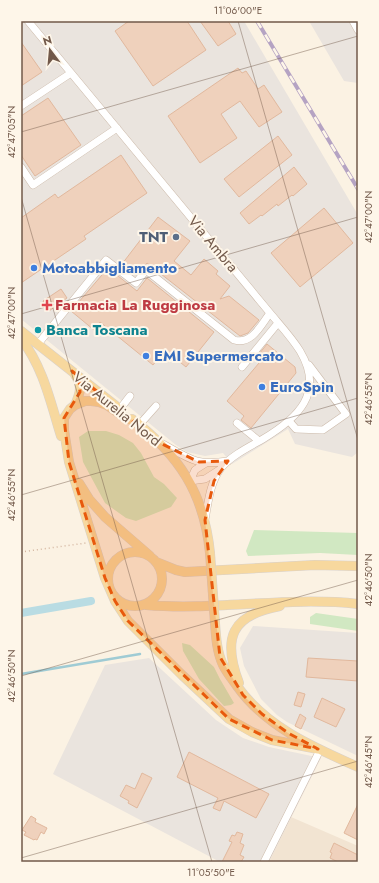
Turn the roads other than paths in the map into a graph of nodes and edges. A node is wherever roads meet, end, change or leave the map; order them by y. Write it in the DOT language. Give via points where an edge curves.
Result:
graph roads {
  1 [pos="28,21"];
  2 [pos="353,21"];
  3 [pos="358,30"];
  4 [pos="71,73"];
  5 [pos="21,106"];
  6 [pos="117,128"];
  7 [pos="21,167"];
  8 [pos="270,313"];
  9 [pos="278,323"];
  10 [pos="21,331"];
  11 [pos="21,339"];
  12 [pos="38,344"];
  13 [pos="306,362"];
  14 [pos="242,367"];
  15 [pos="72,371"];
  16 [pos="130,396"];
  17 [pos="75,405"];
  18 [pos="156,406"];
  19 [pos="120,409"];
  20 [pos="289,421"];
  21 [pos="139,423"];
  22 [pos="237,423"];
  23 [pos="259,441"];
  24 [pos="160,443"];
  25 [pos="228,461"];
  26 [pos="69,462"];
  27 [pos="208,462"];
  28 [pos="220,469"];
  29 [pos="190,482"];
  30 [pos="205,520"];
  31 [pos="153,559"];
  32 [pos="358,566"];
  33 [pos="110,591"];
  34 [pos="306,601"];
  35 [pos="358,604"];
  36 [pos="146,605"];
  37 [pos="243,695"];
  38 [pos="319,750"];
  39 [pos="358,767"];
  40 [pos="264,862"];
  1 -- 4 [label="street, Via Ambra"];
  2 -- 3 [label="street"];
  4 -- 5 [label="street"];
  4 -- 6 [label="street, Via Ambra"];
  6 -- 7 [label="street" via="33,185"];
  6 -- 8 [label="street, Via Ambra"];
  8 -- 9 [label="street, Via Ambra"];
  8 -- 12 [label="street" via="250,338 242,342 234,340 146,270 136,283 106,260"];
  9 -- 13 [label="street, Via Ambra" via="300,350"];
  9 -- 14 [label="street"];
  10 -- 12 [label="main road, Via Aurelia Nord"];
  11 -- 26 [label="main road" via="38,370"];
  12 -- 15 [label="main road, Via Aurelia Nord"];
  13 -- 20 [label="street, Via Ambra" via="310,377 309,392 300,410"];
  13 -- 20 [label="street" via="346,414 323,430 296,429"];
  15 -- 17 [label="main road" via="80,387"];
  15 -- 19 [label="main road, Via Aurelia Nord"];
  16 -- 19 [label="street"];
  17 -- 21 [label="main road" via="85,401 99,402"];
  17 -- 26 [label="main road" via="64,418"];
  18 -- 21 [label="street"];
  19 -- 21 [label="main road, Via Aurelia Nord"];
  20 -- 23 [label="street, Via Ambra"];
  21 -- 24 [label="main road, Via Aurelia Nord"];
  22 -- 23 [label="street"];
  23 -- 25 [label="street, Via Ambra"];
  24 -- 27 [label="street" via="193,461"];
  24 -- 29 [label="main road, Via Aurelia Nord"];
  25 -- 27 [label="street"];
  25 -- 28 [label="street, Via Ambra"];
  26 -- 31 [label="main road" via="77,480 97,509"];
  26 -- 33 [label="main road"];
  27 -- 29 [label="street" via="195,470"];
  28 -- 29 [label="street" via="205,479"];
  28 -- 30 [label="street" via="210,492"];
  29 -- 30 [label="main road, Via Aurelia Nord"];
  30 -- 37 [label="main road, Via Aurelia Nord, bridge" via="216,641 224,667"];
  31 -- 32 [label="main road, Via Aurelia Nord" via="186,572 315,565"];
  31 -- 33 [label="main road, Via Aurelia Nord" via="144,553 130,552 117,559 109,570"];
  31 -- 36 [label="main road" via="160,568 163,582 158,596"];
  33 -- 36 [label="main road" via="125,605"];
  33 -- 38 [label="main road, Via Aurelia Nord" via="128,621 229,719 272,740"];
  34 -- 35 [label="main road"];
  34 -- 36 [label="main road" via="170,607"];
  34 -- 37 [label="main road" via="253,613 237,628 231,640 230,651 233,669"];
  37 -- 38 [label="main road, Via Aurelia Nord" via="288,734"];
  38 -- 39 [label="main road, Via Aurelia Nord"];
  38 -- 40 [label="street"];
}
